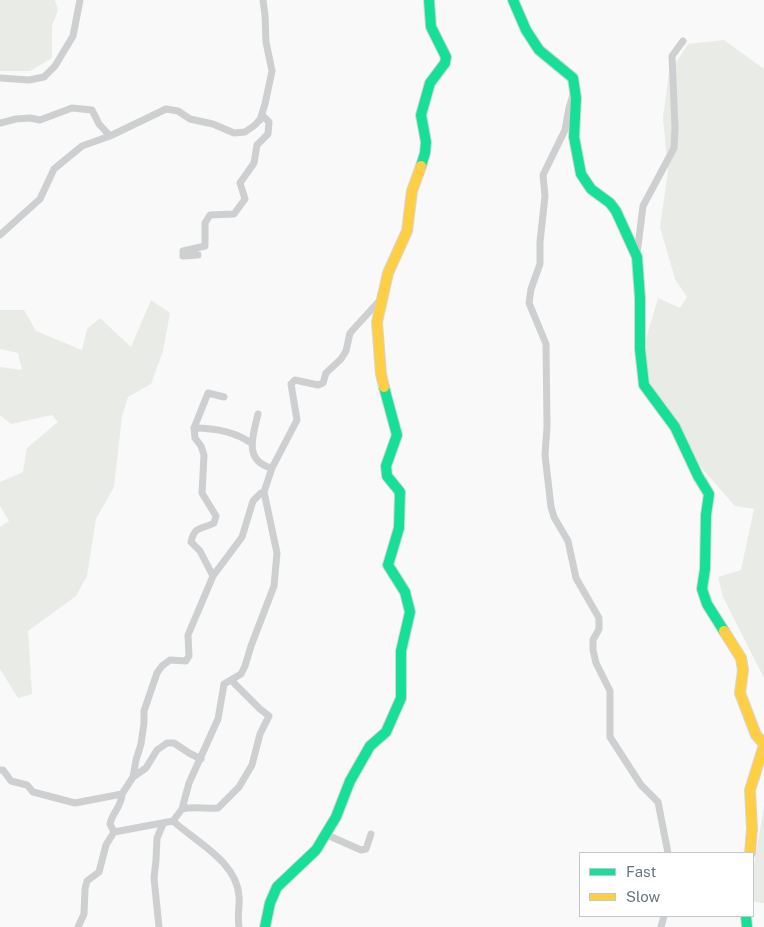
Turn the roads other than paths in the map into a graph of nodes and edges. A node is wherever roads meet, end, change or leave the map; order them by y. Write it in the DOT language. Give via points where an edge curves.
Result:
graph roads {
  1 [pos="80,0"];
  2 [pos="263,0"];
  3 [pos="429,0"];
  4 [pos="513,0"];
  5 [pos="683,41"];
  6 [pos="0,78"];
  7 [pos="575,90"];
  8 [pos="30,118"];
  9 [pos="260,120"];
  10 [pos="0,123"];
  11 [pos="35,127"];
  12 [pos="110,136"];
  13 [pos="0,235"];
  14 [pos="198,255"];
  15 [pos="637,257"];
  16 [pos="382,298"];
  17 [pos="224,397"];
  18 [pos="258,414"];
  19 [pos="194,428"];
  20 [pos="251,443"];
  21 [pos="272,468"];
  22 [pos="264,492"];
  23 [pos="213,576"];
  24 [pos="231,680"];
  25 [pos="764,744"];
  26 [pos="201,759"];
  27 [pos="0,770"];
  28 [pos="133,777"];
  29 [pos="122,794"];
  30 [pos="182,808"];
  31 [pos="173,821"];
  32 [pos="162,824"];
  33 [pos="114,832"];
  34 [pos="325,834"];
  35 [pos="371,834"];
  36 [pos="668,852"];
  37 [pos="750,852"];
  38 [pos="78,927"];
  39 [pos="159,927"];
  40 [pos="238,927"];
  41 [pos="265,927"];
  1 -- 6 [label="street" via="73,36 56,66 44,77 29,80"];
  2 -- 9 [label="street" via="272,71"];
  3 -- 16 [label="street" via="431,27 446,57 430,83 421,115 425,153 412,191 407,231 388,273"];
  4 -- 7 [label="street" via="535,45 573,78"];
  5 -- 15 [label="street" via="672,56 674,148 643,206"];
  7 -- 15 [label="street" via="574,137 581,174 591,189 616,211"];
  7 -- 36 [label="street" via="565,130 543,175 545,196 540,264 529,303 546,344 545,455 551,506 568,541 576,578 599,618 600,629 593,640 593,650 610,692 610,737 641,785 658,802"];
  8 -- 10 [label="street"];
  8 -- 11 [label="street"];
  8 -- 12 [label="street" via="40,120 72,108 92,110"];
  9 -- 12 [label="street" via="246,132 234,133 166,109"];
  9 -- 14 [label="street" via="263,116 269,122 268,134 257,145 254,163 240,183 245,199 234,214 210,216 205,223 205,246 183,251 183,256"];
  12 -- 13 [label="street" via="82,146 54,169 40,199"];
  15 -- 25 [label="street" via="644,385 675,427 709,494 702,589 706,604 741,658 740,694 756,735"];
  16 -- 21 [label="street" via="350,333 346,351 326,373 323,383 318,385 295,380 291,384 297,420"];
  16 -- 34 [label="street" via="377,322 381,374 396,435 386,466 388,476 400,492 400,528 388,565 405,592 410,612 401,651 401,698 386,732 370,746 350,781 336,817"];
  17 -- 19 [label="street" via="208,393"];
  18 -- 20 [label="street"];
  19 -- 20 [label="street" via="213,428 243,437"];
  19 -- 23 [label="street" via="195,438 204,455 202,493 216,516 214,523 193,533 190,542 200,551"];
  20 -- 21 [label="street" via="254,456 264,466"];
  21 -- 22 [label="street"];
  22 -- 23 [label="street" via="253,501 242,537"];
  22 -- 24 [label="street" via="277,553 274,586 245,666 241,674"];
  23 -- 28 [label="street" via="188,634 189,656 186,661 170,660 157,673 144,711"];
  24 -- 26 [label="street" via="224,684 218,719"];
  24 -- 30 [label="street" via="269,716 260,734 252,765 238,787 218,808"];
  25 -- 37 [label="street" via="750,790"];
  26 -- 28 [label="street" via="174,743 167,743 157,750 146,768"];
  26 -- 30 [label="street" via="189,783"];
  27 -- 29 [label="street" via="11,781 27,785 33,792 75,803"];
  28 -- 29 [label="street"];
  29 -- 33 [label="street" via="122,800 111,817"];
  30 -- 31 [label="street"];
  31 -- 32 [label="street"];
  31 -- 40 [label="street" via="230,871 239,896"];
  32 -- 33 [label="street"];
  32 -- 39 [label="street" via="157,838 154,878"];
  33 -- 38 [label="street" via="106,845 99,872 87,881 84,914"];
  34 -- 35 [label="street" via="361,850 366,849"];
  34 -- 41 [label="street" via="316,850 277,887"];
}
